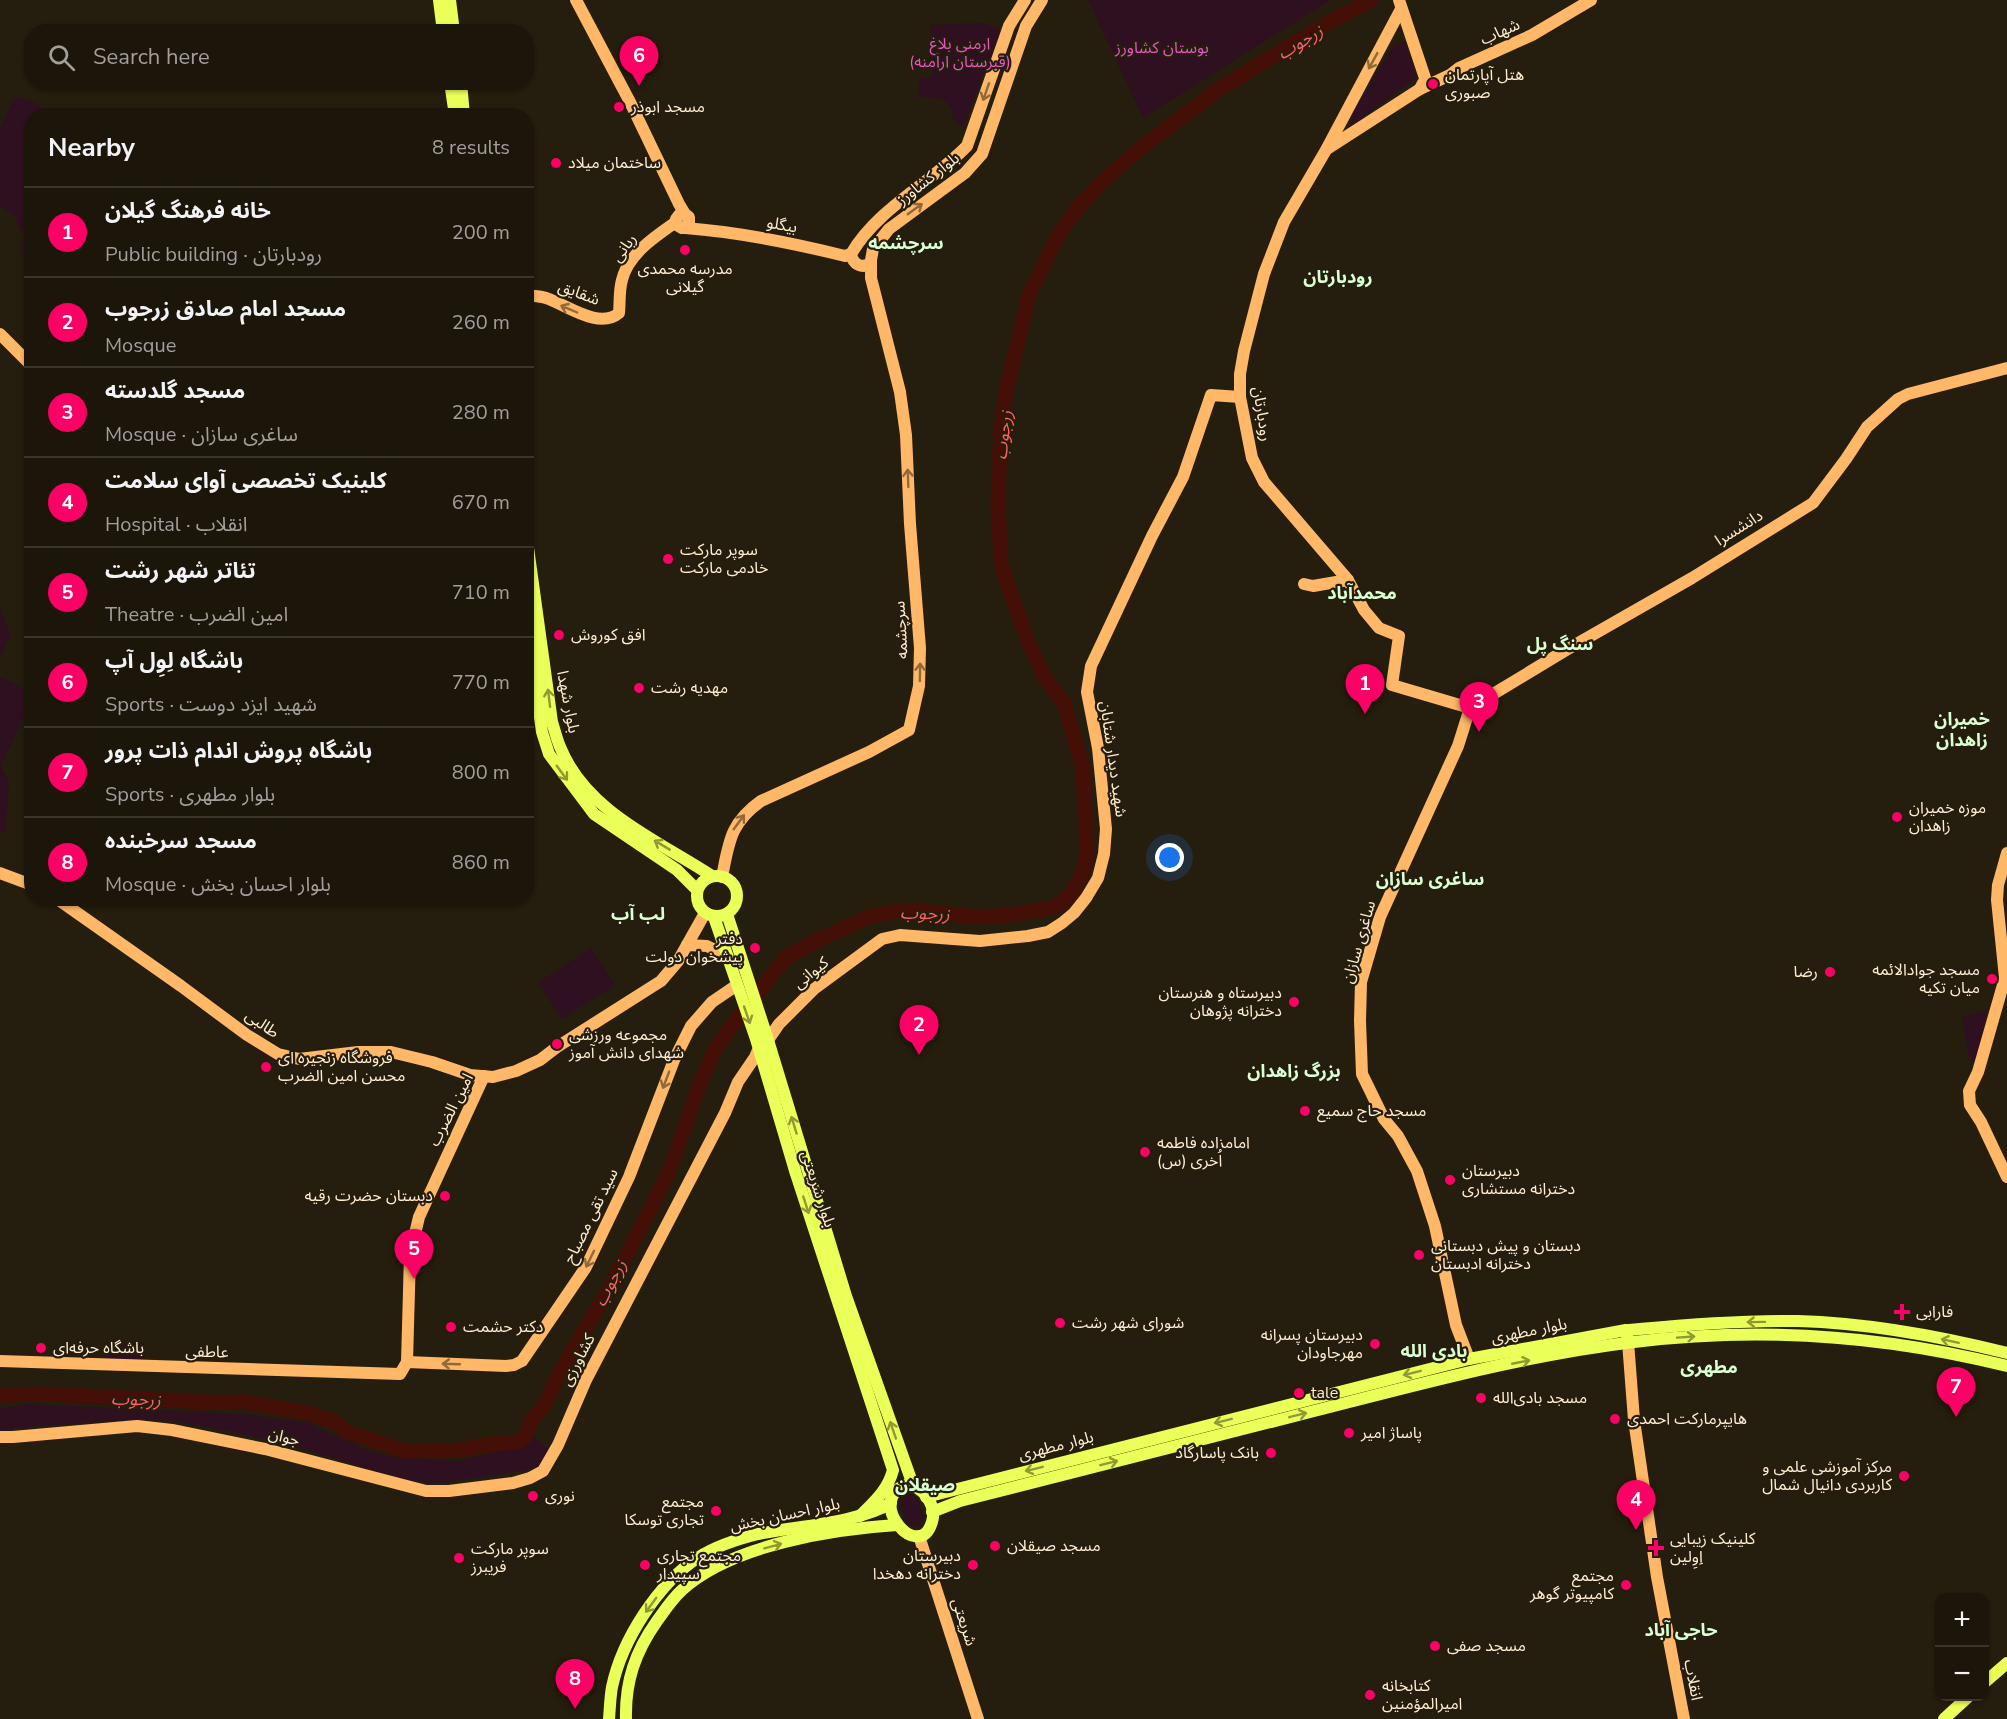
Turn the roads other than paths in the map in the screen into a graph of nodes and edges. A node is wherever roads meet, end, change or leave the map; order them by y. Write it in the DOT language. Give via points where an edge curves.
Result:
graph roads {
  1 [pos="439,0"];
  2 [pos="450,0"];
  3 [pos="576,0"];
  4 [pos="1025,0"];
  5 [pos="1042,0"];
  6 [pos="1591,0"];
  7 [pos="1400,5"];
  8 [pos="442,24"];
  9 [pos="453,24"];
  10 [pos="1422,84"];
  11 [pos="451,90"];
  12 [pos="462,90"];
  13 [pos="454,108"];
  14 [pos="463,108"];
  15 [pos="1343,116"];
  16 [pos="1355,131"];
  17 [pos="1326,150"];
  18 [pos="682,221"];
  19 [pos="848,255"];
  20 [pos="871,263"];
  21 [pos="871,278"];
  22 [pos="534,296"];
  23 [pos="615,316"];
  24 [pos="0,334"];
  25 [pos="24,358"];
  26 [pos="2007,368"];
  27 [pos="1239,397"];
  28 [pos="1348,580"];
  29 [pos="1304,584"];
  30 [pos="534,616"];
  31 [pos="534,643"];
  32 [pos="538,657"];
  33 [pos="1470,708"];
  34 [pos="2007,853"];
  35 [pos="0,873"];
  36 [pos="717,877"];
  37 [pos="24,882"];
  38 [pos="697,890"];
  39 [pos="67,906"];
  40 [pos="727,914"];
  41 [pos="709,915"];
  42 [pos="687,945"];
  43 [pos="727,956"];
  44 [pos="856,958"];
  45 [pos="741,985"];
  46 [pos="788,1014"];
  47 [pos="761,1019"];
  48 [pos="761,1042"];
  49 [pos="484,1076"];
  50 [pos="2007,1177"];
  51 [pos="1895,1330"];
  52 [pos="1626,1336"];
  53 [pos="1899,1344"];
  54 [pos="2007,1353"];
  55 [pos="0,1361"];
  56 [pos="407,1362"];
  57 [pos="1464,1365"];
  58 [pos="2007,1366"];
  59 [pos="6,1437"];
  60 [pos="0,1444"];
  61 [pos="903,1458"];
  62 [pos="891,1466"];
  63 [pos="543,1472"];
  64 [pos="913,1485"];
  65 [pos="926,1497"];
  66 [pos="891,1503"];
  67 [pos="932,1512"];
  68 [pos="860,1516"];
  69 [pos="897,1525"];
  70 [pos="919,1536"];
  71 [pos="2007,1663"];
  72 [pos="1989,1679"];
  73 [pos="1964,1701"];
  74 [pos="609,1719"];
  75 [pos="626,1719"];
  76 [pos="978,1719"];
  77 [pos="1684,1719"];
  78 [pos="1944,1719"];
  1 -- 8 [label="main road"];
  2 -- 9 [label="main road"];
  3 -- 18 [label="main road" via="670,185"];
  4 -- 19 [label="main road, بلوار کشاورز, one-way" via="1009,26 967,146 903,198"];
  20 -- 5 [label="main road, بلوار کشاورز, one-way" via="873,249 889,229 965,173 982,154 1026,26"];
  6 -- 10 [label="main road, شهاب" via="1532,35"];
  7 -- 10 [label="main road, رودبارتان"];
  7 -- 15 [label="main road, رودبارتان, one-way"];
  10 -- 16 [label="main road"];
  11 -- 13 [label="main road"];
  12 -- 14 [label="main road"];
  15 -- 16 [label="main road" via="1345,125"];
  15 -- 17 [label="main road, رودبارتان"];
  16 -- 17 [label="main road"];
  17 -- 27 [label="main road, رودبارتان" via="1284,222 1264,274 1244,351"];
  18 -- 19 [label="main road, بیگلو"];
  18 -- 23 [label="main road, ربانی" via="652,238 628,266"];
  19 -- 20 [label="main road, بیگلو" via="858,265"];
  20 -- 21 [label="main road, بلوار کشاورز"];
  36 -- 21 [label="main road, سرچشمه, one-way" via="734,827 750,809 909,730 918,695 920,648 905,424"];
  23 -- 22 [label="main road, شقایق, one-way" via="604,320"];
  24 -- 25 [label="main road"];
  26 -- 33 [label="main road, دانشسرا" via="1898,399 1867,427 1813,503"];
  27 -- 28 [label="main road, رودبارتان" via="1252,458 1264,483"];
  27 -- 44 [label="main road, شهید دیدار شتابان" via="1211,395 1183,477 1091,666 1087,692 1098,748 1106,829 1098,878 1086,898 1074,913 1048,932 980,941 900,935 882,939"];
  28 -- 29 [label="main road"];
  28 -- 33 [label="main road, رودبارتان" via="1378,628 1400,636 1392,685"];
  30 -- 32 [label="main road, بلوار شهدا"];
  31 -- 32 [label="main road, بلوار شهدا"];
  36 -- 32 [label="main road, بلوار شهدا, one-way" via="609,810 579,779 561,751"];
  32 -- 38 [label="main road, بلوار شهدا, one-way" via="542,732 549,754 562,774 594,814 676,870"];
  33 -- 57 [label="main road, ساغری سازان" via="1458,746 1380,917 1361,982 1360,1021 1362,1074 1417,1172 1435,1226 1462,1339"];
  34 -- 50 [label="main road" via="1997,900 2004,978 1969,1092 1970,1105"];
  35 -- 37 [label="main road"];
  36 -- 38 [label="main road" via="700,884"];
  36 -- 40 [label="main road" via="730,881 737,892 735,905"];
  38 -- 41 [label="main road" via="697,901"];
  39 -- 49 [label="main road, طالبی" via="278,1054 299,1059 391,1052"];
  40 -- 41 [label="main road"];
  40 -- 45 [label="main road, بلوار شریعتی"];
  41 -- 42 [label="main road, امین الضرب"];
  41 -- 43 [label="main road, بلوار شریعتی"];
  42 -- 43 [label="main road" via="707,946"];
  42 -- 49 [label="main road, امین الضرب" via="661,981 540,1060 516,1071"];
  43 -- 45 [label="main road, بلوار شریعتی"];
  44 -- 46 [label="main road, کیوانی"];
  45 -- 47 [label="main road"];
  45 -- 48 [label="main road, بلوار شریعتی, one-way"];
  45 -- 56 [label="main road, سید تقی مصباح, one-way" via="712,1002 691,1026 629,1177 586,1267 522,1361 506,1366"];
  46 -- 47 [label="main road"];
  46 -- 48 [label="main road, کیوانی"];
  47 -- 48 [label="main road, بلوار شریعتی"];
  61 -- 48 [label="main road, بلوار شریعتی, one-way"];
  48 -- 62 [label="main road, بلوار شریعتی, one-way" via="796,1174"];
  48 -- 63 [label="main road, کشاورزی" via="586,1380"];
  49 -- 56 [label="main road, امین الضرب" via="419,1217 410,1255"];
  51 -- 52 [label="main road, بلوار مطهری, one-way" via="1797,1321 1703,1324"];
  51 -- 53 [label="main road"];
  54 -- 51 [label="main road, بلوار مطهری, one-way"];
  52 -- 53 [label="main road, بلوار مطهری, one-way" via="1797,1334"];
  52 -- 57 [label="main road, بلوار مطهری"];
  52 -- 77 [label="main road, انقلاب" via="1657,1577"];
  53 -- 58 [label="main road, بلوار مطهری"];
  55 -- 56 [label="main road, عاطفی" via="400,1374"];
  57 -- 65 [label="main road, بلوار مطهری, one-way"];
  67 -- 57 [label="main road, بلوار مطهری, one-way" via="960,1501"];
  59 -- 60 [label="main road, جوان"];
  59 -- 63 [label="main road, جوان" via="137,1426 172,1430 426,1491 513,1482"];
  61 -- 62 [label="main road" via="898,1466"];
  61 -- 64 [label="main road, بلوار شریعتی"];
  62 -- 68 [label="main road" via="890,1481"];
  64 -- 65 [label="main road"];
  64 -- 66 [label="main road" via="895,1491"];
  65 -- 67 [label="main road"];
  66 -- 68 [label="main road, بلوار احسان بخش"];
  66 -- 69 [label="main road"];
  67 -- 70 [label="main road" via="932,1524"];
  68 -- 74 [label="main road, بلوار احسان بخش, one-way" via="757,1535 720,1547 672,1578 629,1640 614,1680"];
  69 -- 70 [label="main road" via="905,1534"];
  75 -- 69 [label="main road, بلوار احسان بخش, one-way" via="627,1691 640,1648 668,1605 696,1579 736,1556 776,1545"];
  70 -- 76 [label="main road, شریعتی"];
  71 -- 72 [label="main road"];
  73 -- 78 [label="main road"];
}
